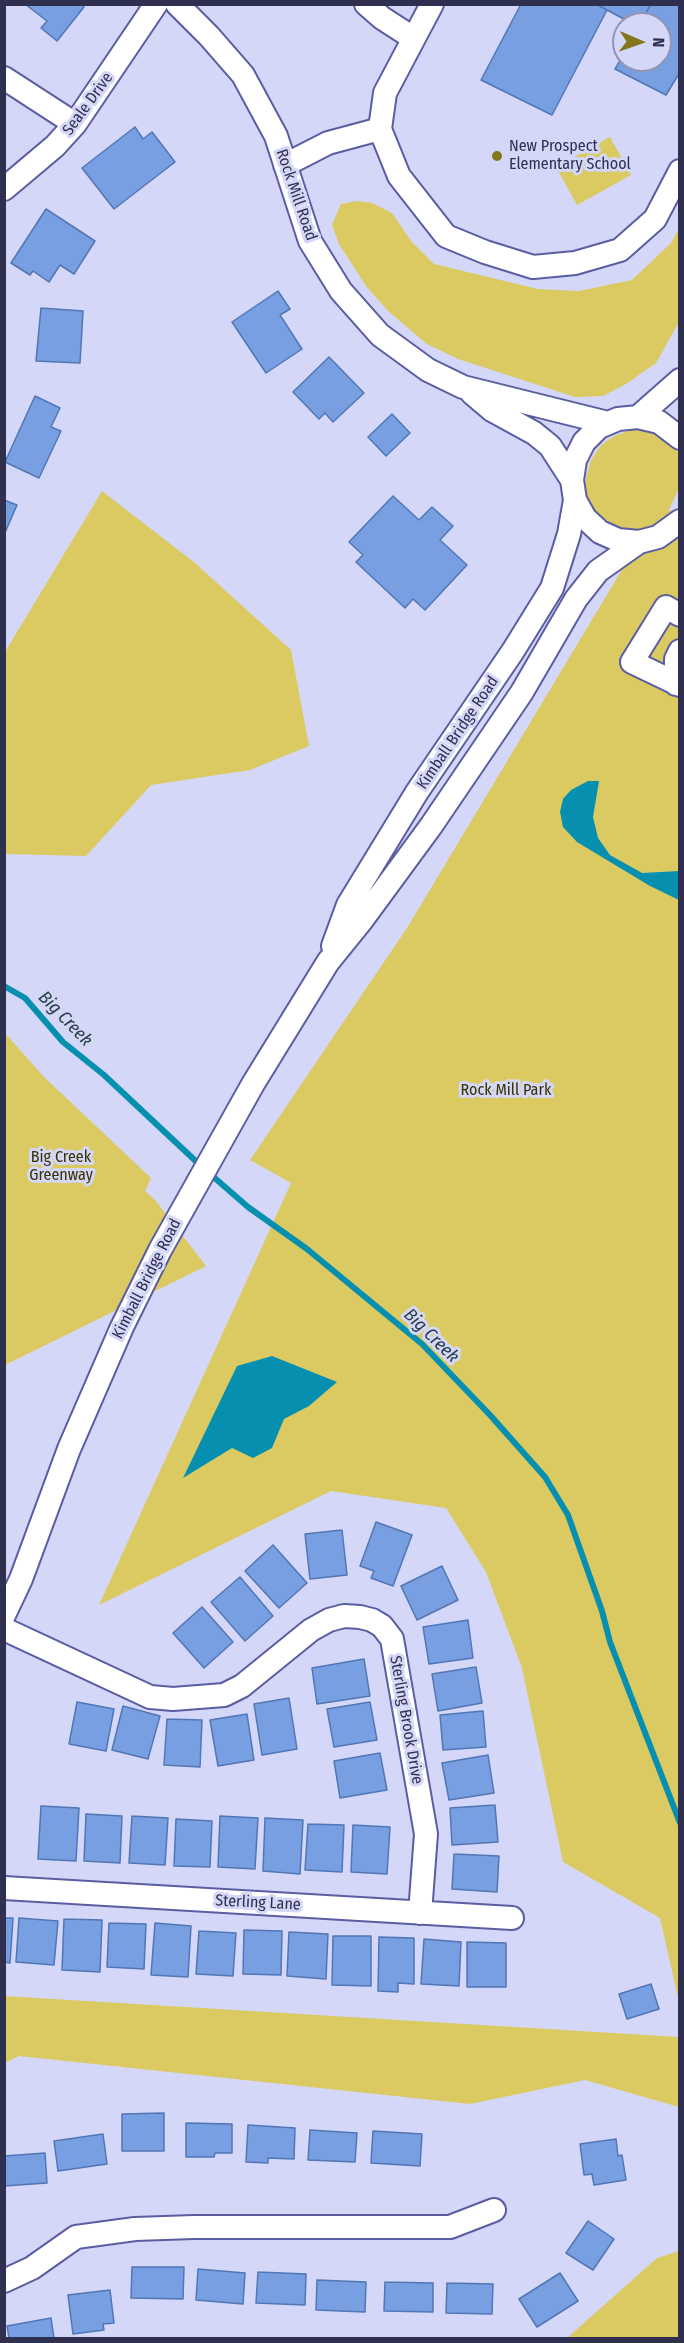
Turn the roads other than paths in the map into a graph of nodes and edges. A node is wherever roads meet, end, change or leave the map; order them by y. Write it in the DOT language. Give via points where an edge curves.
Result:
graph roads {
  1 [pos="156,4"];
  2 [pos="177,4"];
  3 [pos="366,4"];
  4 [pos="432,4"];
  5 [pos="413,38"];
  6 [pos="4,78"];
  7 [pos="75,124"];
  8 [pos="380,129"];
  9 [pos="285,165"];
  10 [pos="680,171"];
  11 [pos="4,189"];
  12 [pos="680,380"];
  13 [pos="463,387"];
  14 [pos="638,417"];
  15 [pos="608,423"];
  16 [pos="680,438"];
  17 [pos="573,490"];
  18 [pos="676,528"];
  19 [pos="639,542"];
  20 [pos="680,615"];
  21 [pos="680,651"];
  22 [pos="678,684"];
  23 [pos="328,962"];
  24 [pos="4,1615"];
  25 [pos="4,1629"];
  26 [pos="4,1888"];
  27 [pos="420,1912"];
  28 [pos="512,1918"];
  29 [pos="494,2211"];
  30 [pos="4,2281"];
  1 -- 7 [label="street, Seale Drive"];
  2 -- 9 [label="street, Rock Mill Road" via="243,75 276,136"];
  3 -- 5 [label="street"];
  4 -- 5 [label="street"];
  5 -- 8 [label="street" via="385,93"];
  6 -- 7 [label="street"];
  7 -- 11 [label="street, Seale Drive"];
  8 -- 9 [label="street" via="328,143"];
  8 -- 10 [label="street" via="399,176 446,236 533,267 575,263 620,250 655,219"];
  9 -- 13 [label="street, Rock Mill Road" via="310,241 341,291 380,335 428,370"];
  12 -- 14 [label="street"];
  13 -- 15 [label="street, Rock Mill Road"];
  13 -- 17 [label="street, Rock Mill Road" via="550,446"];
  14 -- 15 [label="street"];
  14 -- 16 [label="street" via="658,422"];
  15 -- 17 [label="street, Kimball Bridge Road" via="584,442 574,460"];
  17 -- 19 [label="street, Rock Mill Road" via="585,518 600,532 618,540"];
  17 -- 23 [label="street, Kimball Bridge Road" via="569,534 552,588 417,792 348,905"];
  18 -- 19 [label="street, Kimball Bridge Road"];
  19 -- 23 [label="street, Kimball Bridge Road" via="598,571 576,598 522,692 453,795"];
  20 -- 22 [label="street" via="666,607 632,663"];
  21 -- 22 [label="street" via="676,659"];
  23 -- 24 [label="street, Kimball Bridge Road" via="253,1084 160,1250 73,1439"];
  25 -- 27 [label="street, Sterling Brook Drive" via="150,1697 173,1699 224,1695 242,1686 329,1620 360,1617 382,1626 392,1639 426,1834"];
  26 -- 27 [label="street, Sterling Lane"];
  27 -- 28 [label="street, Sterling Lane"];
  29 -- 30 [label="street" via="450,2227 194,2227 76,2237 32,2268"];
}
